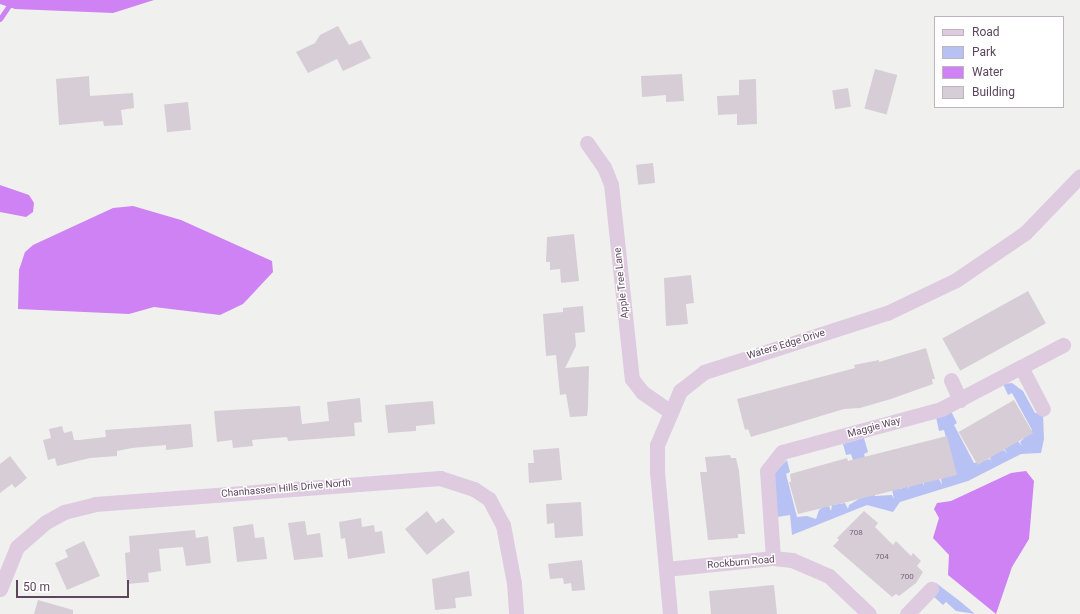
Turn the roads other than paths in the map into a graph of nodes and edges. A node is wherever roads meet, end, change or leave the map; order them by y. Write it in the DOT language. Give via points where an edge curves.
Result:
graph roads {
  1 [pos="587,143"];
  2 [pos="1080,176"];
  3 [pos="1063,345"];
  4 [pos="1021,367"];
  5 [pos="951,380"];
  6 [pos="960,400"];
  7 [pos="1044,409"];
  8 [pos="669,411"];
  9 [pos="773,558"];
  10 [pos="666,569"];
  11 [pos="0,588"];
  12 [pos="931,589"];
  13 [pos="516,614"];
  14 [pos="670,614"];
  15 [pos="869,614"];
  16 [pos="907,614"];
  1 -- 8 [label="street, Apple Tree Lane" via="604,167 611,184 632,379 642,392"];
  2 -- 8 [label="street, Waters Edge Drive" via="1025,233 956,280 887,313 704,372 680,391"];
  3 -- 4 [label="street, Maggie Way"];
  4 -- 6 [label="street, Maggie Way"];
  4 -- 7 [label="street"];
  5 -- 6 [label="street"];
  6 -- 9 [label="street, Maggie Way" via="941,409 782,452 767,471"];
  8 -- 10 [label="street, Waters Edge Drive" via="657,445"];
  9 -- 10 [label="street, Rockburn Road"];
  9 -- 15 [label="street, Rockburn Road" via="792,560 829,576"];
  10 -- 14 [label="street, Waters Edge Drive"];
  11 -- 13 [label="street, Chanhassen Hills Drive North" via="17,547 46,522 64,512 95,504 440,478 474,489 489,499 503,525 514,583"];
  12 -- 16 [label="street"];
}
